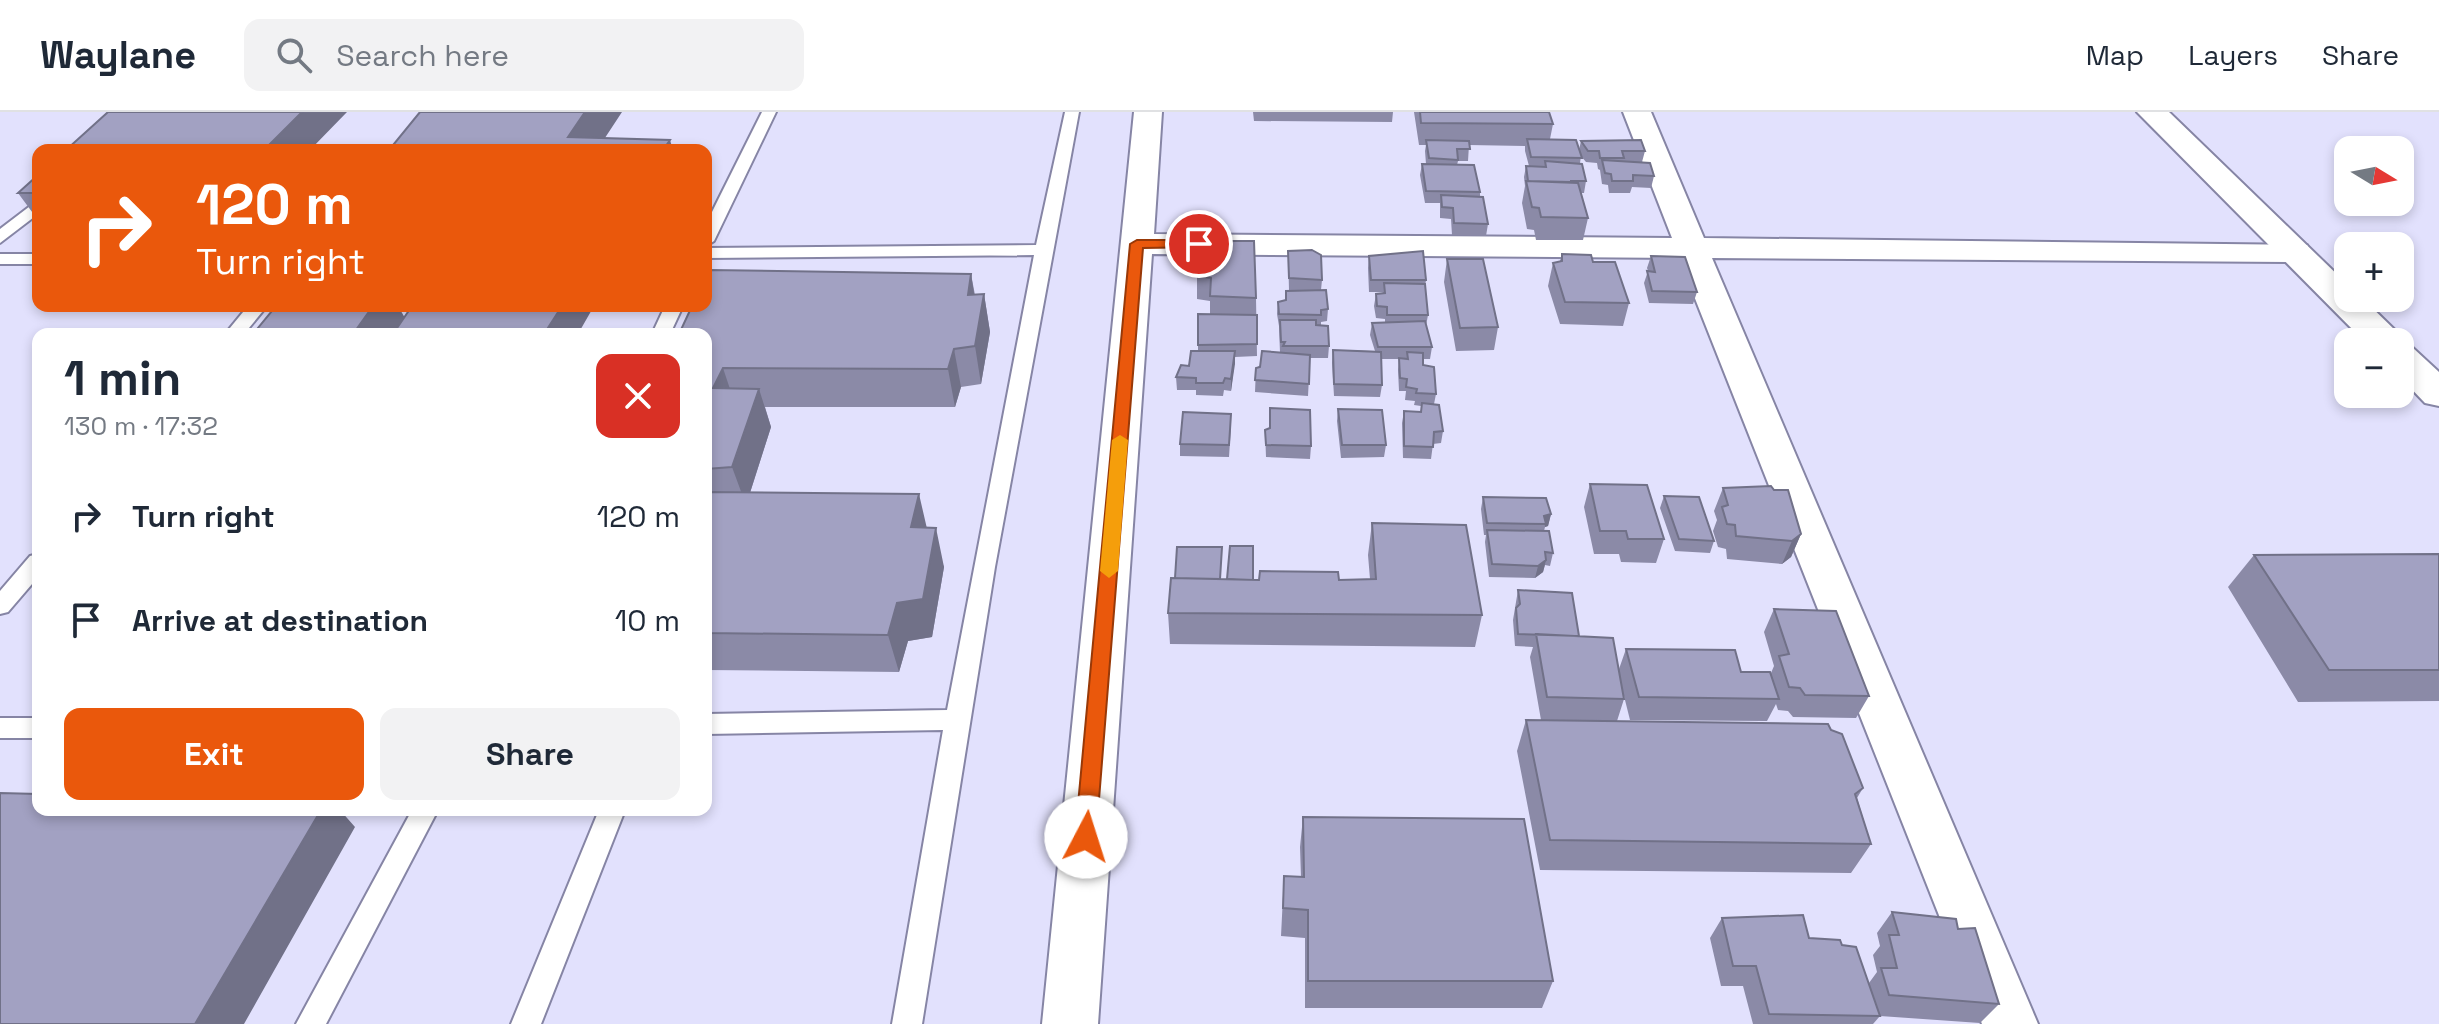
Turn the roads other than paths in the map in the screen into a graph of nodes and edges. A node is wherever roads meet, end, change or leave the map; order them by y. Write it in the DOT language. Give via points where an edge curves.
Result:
graph roads {
  1 [pos="769,112"];
  2 [pos="1072,112"];
  3 [pos="1148,112"];
  4 [pos="1637,112"];
  5 [pos="2152,112"];
  6 [pos="32,210"];
  7 [pos="712,229"];
  8 [pos="0,238"];
  9 [pos="1137,244"];
  10 [pos="1693,248"];
  11 [pos="1043,250"];
  12 [pos="2295,252"];
  13 [pos="712,253"];
  14 [pos="0,259"];
  15 [pos="32,259"];
  16 [pos="253,312"];
  17 [pos="239,328"];
  18 [pos="2372,328"];
  19 [pos="2414,370"];
  20 [pos="2439,394"];
  21 [pos="32,569"];
  22 [pos="0,606"];
  23 [pos="956,720"];
  24 [pos="712,724"];
  25 [pos="0,728"];
  26 [pos="32,728"];
  27 [pos="422,816"];
  28 [pos="610,816"];
  29 [pos="311,1024"];
  30 [pos="526,1024"];
  31 [pos="907,1024"];
  32 [pos="1070,1024"];
  33 [pos="2010,1024"];
  1 -- 7 [label="lane"];
  2 -- 11 [label="lane"];
  3 -- 9 [label="street"];
  4 -- 10 [label="street"];
  5 -- 12 [label="street"];
  6 -- 8 [label="lane"];
  9 -- 10 [label="street"];
  9 -- 32 [label="street"];
  10 -- 12 [label="street"];
  10 -- 33 [label="street"];
  11 -- 13 [label="lane"];
  11 -- 23 [label="lane"];
  12 -- 18 [label="street"];
  14 -- 15 [label="lane"];
  16 -- 17 [label="lane"];
  19 -- 20 [label="street"];
  21 -- 22 [label="lane"];
  23 -- 24 [label="lane"];
  23 -- 31 [label="lane"];
  25 -- 26 [label="lane"];
  27 -- 29 [label="lane"];
  28 -- 30 [label="lane"];
}
